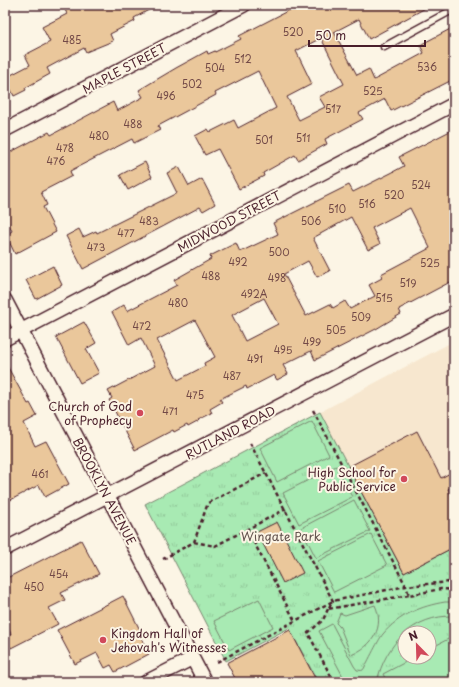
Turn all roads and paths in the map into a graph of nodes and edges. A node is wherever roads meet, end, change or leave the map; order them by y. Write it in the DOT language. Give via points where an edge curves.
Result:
graph roads {
  1 [pos="244,5"];
  2 [pos="454,9"];
  3 [pos="384,47"];
  4 [pos="454,104"];
  5 [pos="5,130"];
  6 [pos="5,300"];
  7 [pos="454,315"];
  8 [pos="21,330"];
  9 [pos="5,339"];
  10 [pos="313,410"];
  11 [pos="250,443"];
  12 [pos="266,473"];
  13 [pos="107,496"];
  14 [pos="286,509"];
  15 [pos="247,529"];
  16 [pos="194,542"];
  17 [pos="5,549"];
  18 [pos="163,559"];
  19 [pos="454,584"];
  20 [pos="406,586"];
  21 [pos="454,590"];
  22 [pos="409,595"];
  23 [pos="333,601"];
  24 [pos="328,609"];
  25 [pos="295,621"];
  26 [pos="193,658"];
  27 [pos="217,662"];
  28 [pos="146,682"];
  29 [pos="205,682"];
  30 [pos="334,682"];
  1 -- 5 [label="street, MAPLE STREET"];
  2 -- 3 [label="lane"];
  4 -- 8 [label="street, MIDWOOD STREET"];
  6 -- 8 [label="street, BROOKLYN AVENUE"];
  7 -- 13 [label="street, RUTLAND ROAD"];
  8 -- 9 [label="street, MIDWOOD STREET"];
  8 -- 13 [label="street, BROOKLYN AVENUE"];
  10 -- 20 [label="path"];
  11 -- 12 [label="path"];
  12 -- 14 [label="path"];
  12 -- 16 [label="path" via="208,503"];
  13 -- 17 [label="street, RUTLAND ROAD"];
  13 -- 26 [label="street, BROOKLYN AVENUE"];
  14 -- 15 [label="path"];
  14 -- 23 [label="path"];
  15 -- 16 [label="path" via="215,546"];
  15 -- 25 [label="path"];
  16 -- 18 [label="path"];
  19 -- 20 [label="path" via="450,582"];
  20 -- 22 [label="path"];
  20 -- 23 [label="path"];
  21 -- 22 [label="path" via="441,589"];
  22 -- 24 [label="path"];
  23 -- 24 [label="path"];
  23 -- 25 [label="path"];
  24 -- 30 [label="path" via="323,620 308,633"];
  25 -- 27 [label="path"];
  26 -- 28 [label="street"];
  26 -- 29 [label="street, BROOKLYN AVENUE"];
}
